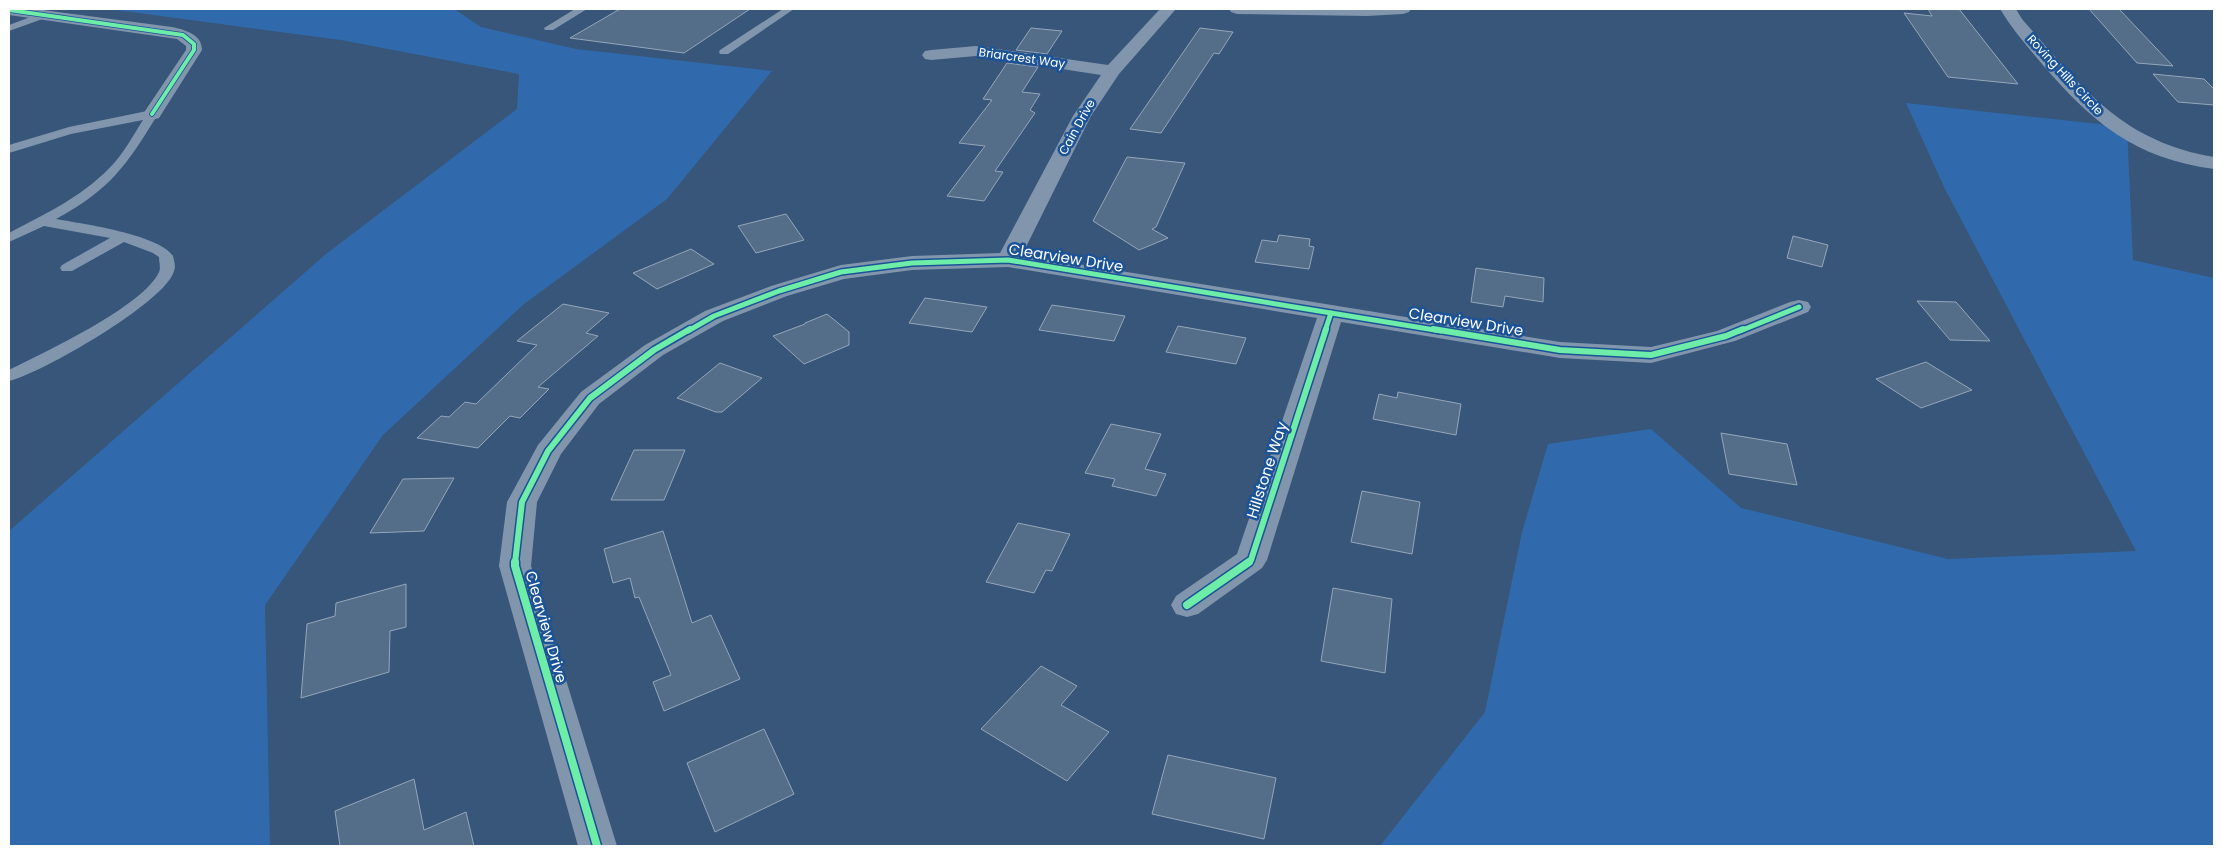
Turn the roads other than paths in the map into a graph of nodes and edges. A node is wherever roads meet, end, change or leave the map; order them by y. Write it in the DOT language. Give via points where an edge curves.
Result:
graph roads {
  1 [pos="582,9"];
  2 [pos="789,9"];
  3 [pos="1168,9"];
  4 [pos="1237,9"];
  5 [pos="1403,9"];
  6 [pos="2008,9"];
  7 [pos="9,10"];
  8 [pos="44,15"];
  9 [pos="9,28"];
  10 [pos="548,28"];
  11 [pos="724,52"];
  12 [pos="931,55"];
  13 [pos="1112,71"];
  14 [pos="152,114"];
  15 [pos="9,149"];
  16 [pos="2214,163"];
  17 [pos="42,221"];
  18 [pos="9,238"];
  19 [pos="123,238"];
  20 [pos="1008,260"];
  21 [pos="67,268"];
  22 [pos="1799,307"];
  23 [pos="1330,313"];
  24 [pos="9,376"];
  25 [pos="1187,605"];
  26 [pos="597,846"];
  1 -- 10 [label="lane"];
  2 -- 11 [label="lane"];
  3 -- 13 [label="street, Cain Drive"];
  4 -- 5 [label="street"];
  6 -- 16 [label="street, Roving Hills Circle" via="2102,115 2138,140 2165,152"];
  7 -- 8 [label="street"];
  8 -- 9 [label="lane"];
  8 -- 14 [label="street" via="172,32 191,40 194,50"];
  12 -- 13 [label="street, Briarcrest Way" via="976,51"];
  13 -- 20 [label="street, Cain Drive" via="1082,116"];
  14 -- 15 [label="lane" via="69,131"];
  14 -- 17 [label="lane" via="107,178"];
  17 -- 18 [label="lane"];
  17 -- 19 [label="lane"];
  19 -- 21 [label="lane"];
  19 -- 24 [label="lane" via="165,254 169,264 167,275 156,289 89,335"];
  20 -- 23 [label="street, Clearview Drive"];
  20 -- 26 [label="street, Clearview Drive" via="912,263 842,272 779,291 714,316 654,350 590,398 548,451 522,502 515,566"];
  22 -- 23 [label="street, Clearview Drive" via="1726,336 1651,354 1560,350"];
  23 -- 25 [label="street, Hillstone Way" via="1251,560"];
}
